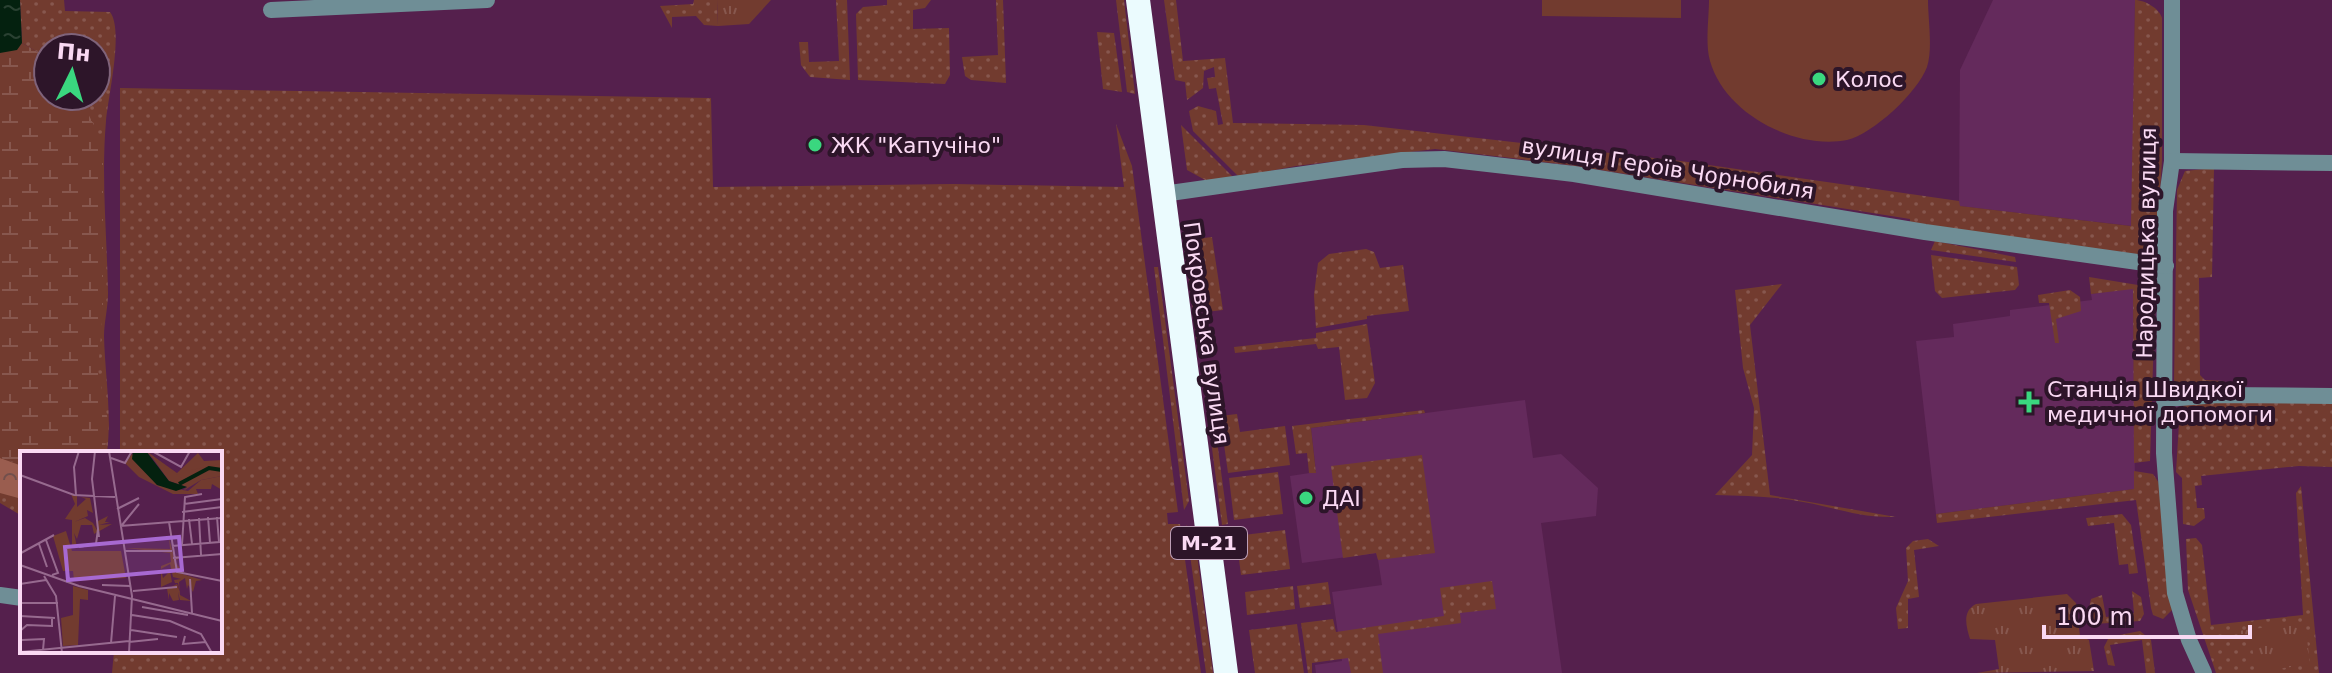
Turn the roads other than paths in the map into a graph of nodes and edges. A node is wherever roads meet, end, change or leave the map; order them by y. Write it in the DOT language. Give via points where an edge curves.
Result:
graph roads {
  1 [pos="487,0"];
  2 [pos="1138,0"];
  3 [pos="2172,0"];
  4 [pos="271,10"];
  5 [pos="2172,161"];
  6 [pos="2332,163"];
  7 [pos="1163,194"];
  8 [pos="2166,266"];
  9 [pos="2332,396"];
  10 [pos="2166,399"];
  11 [pos="0,595"];
  12 [pos="20,598"];
  13 [pos="1226,673"];
  14 [pos="2204,673"];
  1 -- 4 [label="street"];
  2 -- 7 [label="highway, Покровська вулиця / М-21"];
  3 -- 5 [label="street, Народицька вулиця"];
  5 -- 6 [label="street"];
  5 -- 8 [label="street, Народицька вулиця" via="2165,211"];
  7 -- 8 [label="street, вулиця Героїв Чорнобиля" via="1402,160 1444,159 1574,174"];
  7 -- 13 [label="highway, Покровська вулиця / М-21"];
  8 -- 10 [label="street, Народицька вулиця"];
  9 -- 10 [label="street"];
  10 -- 14 [label="street, Народицька вулиця" via="2164,453 2175,593"];
  11 -- 12 [label="street"];
}
